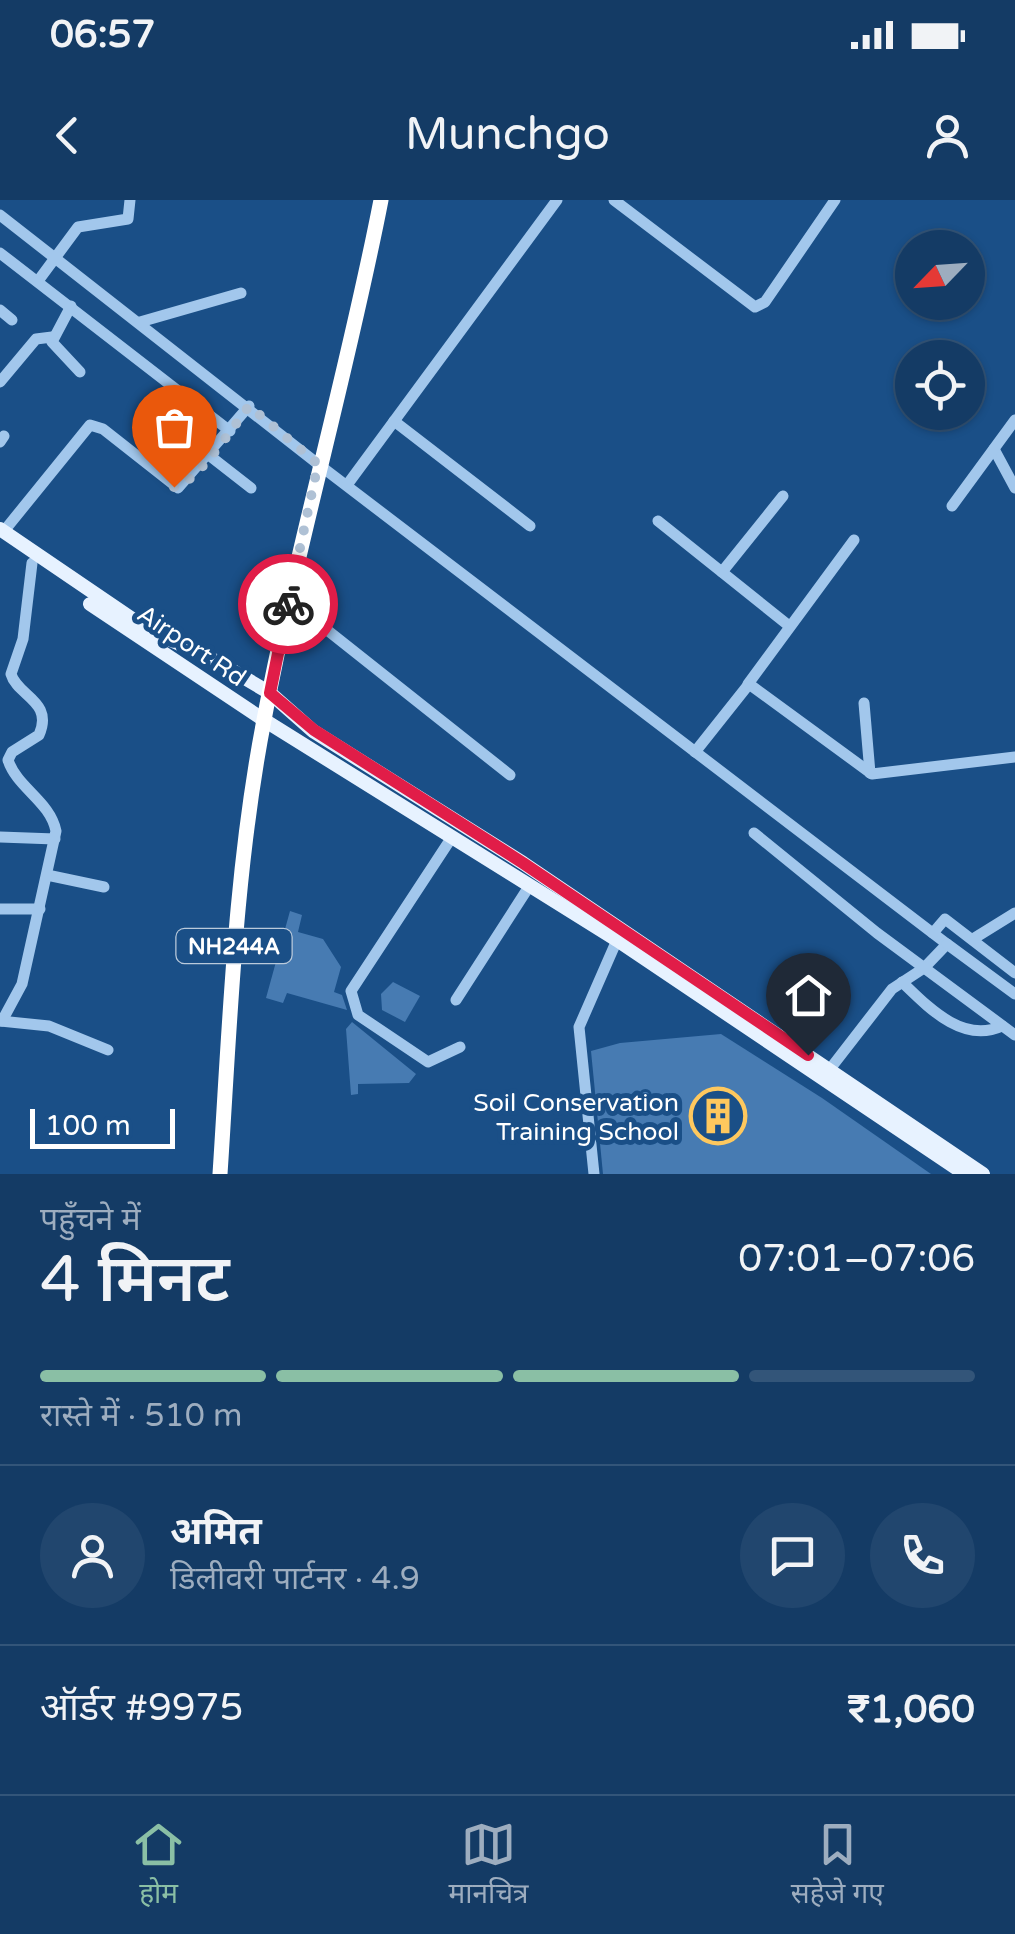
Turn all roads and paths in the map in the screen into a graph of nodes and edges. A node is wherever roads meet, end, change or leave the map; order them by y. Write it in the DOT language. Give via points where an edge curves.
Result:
graph roads {
  1 [pos="130,200"];
  2 [pos="381,200"];
  3 [pos="557,200"];
  4 [pos="614,200"];
  5 [pos="835,200"];
  6 [pos="0,215"];
  7 [pos="0,252"];
  8 [pos="53,260"];
  9 [pos="40,278"];
  10 [pos="241,293"];
  11 [pos="71,306"];
  12 [pos="0,310"];
  13 [pos="12,320"];
  14 [pos="140,322"];
  15 [pos="52,337"];
  16 [pos="80,372"];
  17 [pos="0,382"];
  18 [pos="249,406"];
  19 [pos="1015,420"];
  20 [pos="394,421"];
  21 [pos="230,432"];
  22 [pos="994,449"];
  23 [pos="210,456"];
  24 [pos="318,464"];
  25 [pos="348,485"];
  26 [pos="250,488"];
  27 [pos="1015,488"];
  28 [pos="784,496"];
  29 [pos="952,506"];
  30 [pos="658,521"];
  31 [pos="530,526"];
  32 [pos="1,534"];
  33 [pos="854,540"];
  34 [pos="32,564"];
  35 [pos="722,572"];
  36 [pos="288,603"];
  37 [pos="788,625"];
  38 [pos="748,684"];
  39 [pos="270,693"];
  40 [pos="864,704"];
  41 [pos="264,720"];
  42 [pos="695,752"];
  43 [pos="1015,757"];
  44 [pos="4,758"];
  45 [pos="870,773"];
  46 [pos="510,775"];
  47 [pos="754,834"];
  48 [pos="0,837"];
  49 [pos="452,837"];
  50 [pos="55,839"];
  51 [pos="48,875"];
  52 [pos="530,885"];
  53 [pos="104,887"];
  54 [pos="40,908"];
  55 [pos="0,909"];
  56 [pos="1015,913"];
  57 [pos="933,933"];
  58 [pos="617,940"];
  59 [pos="973,940"];
  60 [pos="944,947"];
  61 [pos="928,965"];
  62 [pos="1015,974"];
  63 [pos="902,982"];
  64 [pos="1015,994"];
  65 [pos="456,1000"];
  66 [pos="1,1021"];
  67 [pos="1002,1026"];
  68 [pos="1015,1035"];
  69 [pos="460,1047"];
  70 [pos="108,1050"];
  71 [pos="830,1069"];
  72 [pos="220,1174"];
  73 [pos="594,1174"];
  74 [pos="965,1174"];
  75 [pos="982,1174"];
  1 -- 8 [label="street" via="128,219 80,226"];
  2 -- 24 [label="highway, NH244A" via="357,325"];
  3 -- 20 [label="street"];
  4 -- 5 [label="street" via="755,307 765,302"];
  6 -- 8 [label="street"];
  7 -- 9 [label="street"];
  8 -- 9 [label="street"];
  8 -- 14 [label="street"];
  9 -- 11 [label="street"];
  10 -- 14 [label="street"];
  11 -- 15 [label="street"];
  11 -- 21 [label="street"];
  12 -- 13 [label="street"];
  14 -- 18 [label="street"];
  15 -- 16 [label="street" via="56,351"];
  15 -- 17 [label="street" via="36,339"];
  18 -- 21 [label="street"];
  18 -- 24 [label="street"];
  19 -- 22 [label="street"];
  20 -- 25 [label="street"];
  20 -- 31 [label="street"];
  21 -- 23 [label="street"];
  22 -- 27 [label="street"];
  22 -- 29 [label="street"];
  23 -- 26 [label="street"];
  23 -- 32 [label="street" via="176,488 92,424"];
  24 -- 25 [label="street"];
  24 -- 36 [label="highway, NH244A"];
  25 -- 42 [label="street"];
  28 -- 35 [label="street"];
  30 -- 35 [label="street"];
  32 -- 34 [label="main road, Airport Rd"];
  32 -- 39 [label="main road" via="147,629"];
  33 -- 37 [label="street"];
  34 -- 41 [label="main road, Airport Rd"];
  34 -- 44 [label="street" via="23,639 11,674 35,699 43,724 39,735"];
  35 -- 37 [label="street"];
  36 -- 39 [label="highway, NH244A"];
  36 -- 46 [label="street"];
  37 -- 38 [label="street"];
  38 -- 42 [label="street"];
  38 -- 45 [label="street"];
  39 -- 41 [label="highway, NH244A"];
  39 -- 71 [label="main road" via="314,730"];
  40 -- 45 [label="street"];
  41 -- 49 [label="main road, Airport Rd"];
  41 -- 72 [label="highway, NH244A" via="238,880"];
  42 -- 57 [label="street"];
  43 -- 45 [label="street" via="898,775"];
  44 -- 50 [label="street" via="52,817"];
  47 -- 61 [label="street"];
  48 -- 50 [label="street"];
  49 -- 52 [label="main road, Airport Rd"];
  49 -- 69 [label="street" via="351,991 358,1015 428,1062"];
  50 -- 51 [label="street"];
  51 -- 53 [label="street"];
  51 -- 54 [label="street"];
  52 -- 58 [label="main road, Airport Rd"];
  52 -- 65 [label="street"];
  54 -- 55 [label="street"];
  54 -- 66 [label="street" via="22,984"];
  56 -- 59 [label="street"];
  57 -- 59 [label="street" via="946,919"];
  57 -- 60 [label="street"];
  58 -- 73 [label="street" via="580,1027"];
  58 -- 74 [label="main road, Airport Rd"];
  59 -- 62 [label="street"];
  60 -- 61 [label="street"];
  60 -- 64 [label="street"];
  61 -- 63 [label="street"];
  61 -- 67 [label="street"];
  63 -- 67 [label="street" via="942,1017 970,1031"];
  63 -- 71 [label="street" via="872,1010"];
  66 -- 70 [label="street" via="48,1026"];
  67 -- 68 [label="street"];
  71 -- 75 [label="main road"];
}
